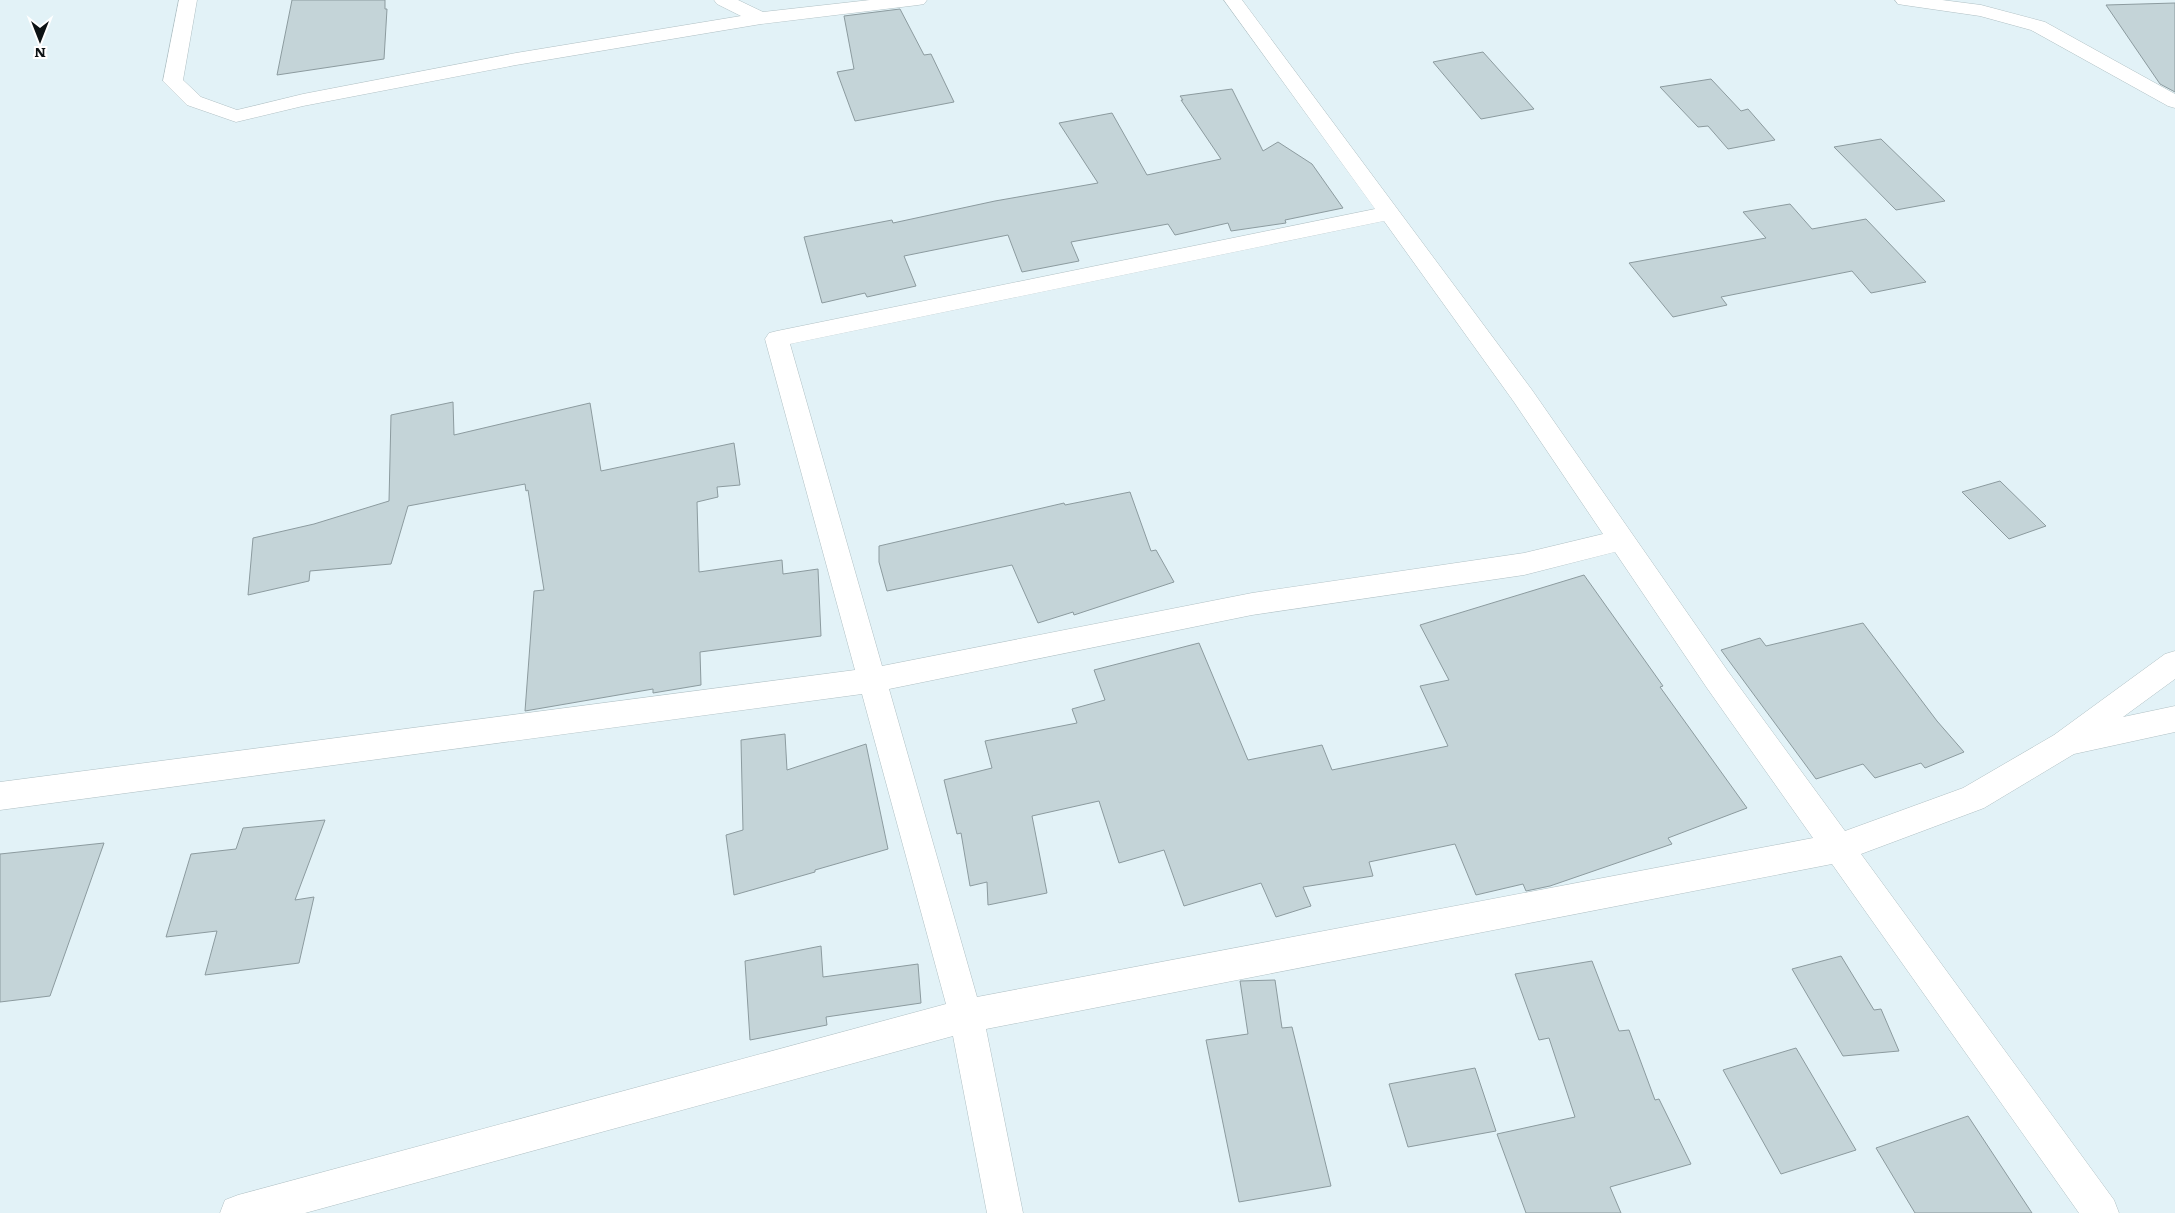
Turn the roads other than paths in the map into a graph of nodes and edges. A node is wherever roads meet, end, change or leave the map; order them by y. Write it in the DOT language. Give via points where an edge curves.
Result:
graph roads {
  1 [pos="188,0"];
  2 [pos="723,0"];
  3 [pos="918,0"];
  4 [pos="1233,0"];
  5 [pos="1904,0"];
  6 [pos="761,18"];
  7 [pos="2175,102"];
  8 [pos="1389,213"];
  9 [pos="1622,540"];
  10 [pos="2175,663"];
  11 [pos="873,680"];
  12 [pos="2175,718"];
  13 [pos="2064,744"];
  14 [pos="0,796"];
  15 [pos="1839,848"];
  16 [pos="966,1016"];
  17 [pos="238,1213"];
  18 [pos="1005,1213"];
  19 [pos="2101,1213"];
  1 -- 6 [label="street" via="174,82 194,101 236,116 488,64"];
  2 -- 6 [label="street"];
  3 -- 6 [label="street"];
  4 -- 8 [label="street"];
  5 -- 7 [label="street" via="1981,11 2038,26"];
  8 -- 9 [label="street" via="1523,396"];
  8 -- 11 [label="street" via="777,339"];
  9 -- 11 [label="street" via="1524,564 1252,604"];
  9 -- 15 [label="street"];
  10 -- 13 [label="street"];
  11 -- 14 [label="street"];
  11 -- 16 [label="street"];
  12 -- 13 [label="street"];
  13 -- 15 [label="street" via="1973,798"];
  15 -- 16 [label="street"];
  15 -- 19 [label="street"];
  16 -- 17 [label="street"];
  16 -- 18 [label="street"];
}
